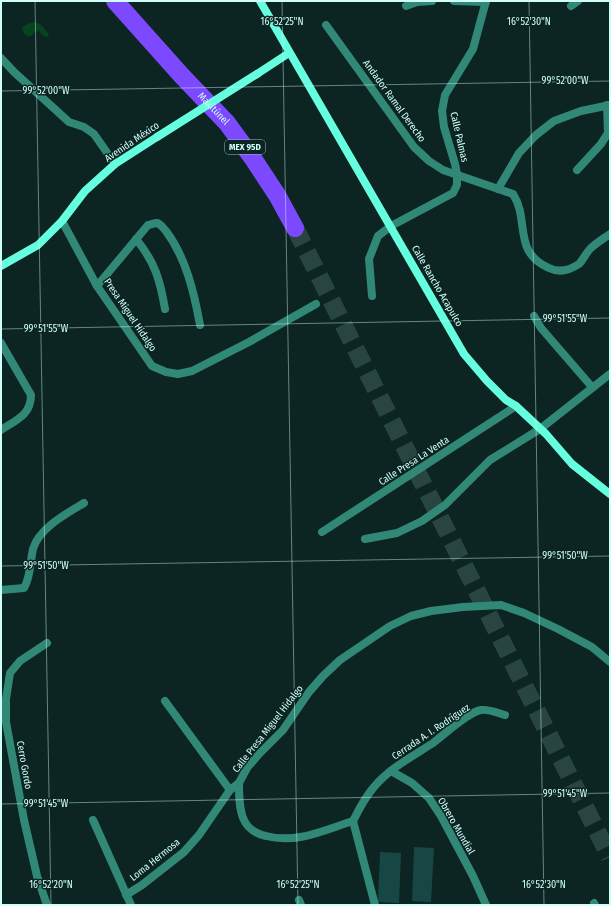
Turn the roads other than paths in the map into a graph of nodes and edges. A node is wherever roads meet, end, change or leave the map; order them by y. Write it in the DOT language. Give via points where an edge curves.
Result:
graph roads {
  1 [pos="101,1"];
  2 [pos="115,1"];
  3 [pos="260,1"];
  4 [pos="432,1"];
  5 [pos="454,1"];
  6 [pos="486,1"];
  7 [pos="406,6"];
  8 [pos="326,25"];
  9 [pos="289,53"];
  10 [pos="1,58"];
  11 [pos="182,76"];
  12 [pos="609,105"];
  13 [pos="115,164"];
  14 [pos="577,170"];
  15 [pos="457,174"];
  16 [pos="498,189"];
  17 [pos="62,221"];
  18 [pos="391,226"];
  19 [pos="295,228"];
  20 [pos="610,234"];
  21 [pos="136,239"];
  22 [pos="1,266"];
  23 [pos="97,286"];
  24 [pos="372,296"];
  25 [pos="316,304"];
  26 [pos="165,309"];
  27 [pos="534,316"];
  28 [pos="200,325"];
  29 [pos="1,343"];
  30 [pos="610,374"];
  31 [pos="592,387"];
  32 [pos="516,406"];
  33 [pos="540,429"];
  34 [pos="1,430"];
  35 [pos="610,494"];
  36 [pos="84,503"];
  37 [pos="322,532"];
  38 [pos="365,539"];
  39 [pos="1,590"];
  40 [pos="47,643"];
  41 [pos="610,662"];
  42 [pos="165,701"];
  43 [pos="505,715"];
  44 [pos="391,771"];
  45 [pos="239,783"];
  46 [pos="230,790"];
  47 [pos="92,820"];
  48 [pos="353,821"];
  49 [pos="126,895"];
  50 [pos="47,905"];
  51 [pos="130,905"];
  52 [pos="375,905"];
  53 [pos="486,905"];
  1 -- 11 [label="highway, MEX 95D"];
  2 -- 11 [label="highway, Maxitúnel / MEX 95D"];
  3 -- 9 [label="main road, Calle Rancho Acapulco"];
  4 -- 7 [label="street"];
  5 -- 6 [label="street"];
  6 -- 15 [label="street, Calle Palmas" via="473,49 445,95 442,111"];
  8 -- 15 [label="street, Andador Ramal Derecho" via="414,147 443,170"];
  9 -- 13 [label="main road, Avenida México, bridge"];
  9 -- 18 [label="main road, Calle Rancho Acapulco"];
  10 -- 13 [label="street" via="69,122 94,134"];
  11 -- 19 [label="highway, Maxitúnel / MEX 95D" via="227,123 277,194"];
  12 -- 14 [label="street" via="608,133"];
  12 -- 16 [label="street" via="581,111 554,121 542,130 519,153"];
  13 -- 17 [label="main road, Avenida México" via="86,191"];
  15 -- 16 [label="street, Andador Ramal Derecho"];
  15 -- 18 [label="street, Calle Palmas" via="457,184 453,193"];
  16 -- 20 [label="street, Andador Ramal Derecho" via="513,194 519,203 527,248 534,258 556,271 567,270 579,263 589,249"];
  17 -- 22 [label="main road, Avenida México" via="38,245"];
  17 -- 23 [label="street, Presa Miguel Hidalgo"];
  18 -- 24 [label="street" via="378,236 369,259"];
  18 -- 32 [label="main road, Calle Rancho Acapulco" via="464,354 487,381"];
  21 -- 23 [label="street"];
  21 -- 26 [label="street" via="157,272"];
  21 -- 28 [label="street" via="148,226 156,223 176,244 195,296"];
  23 -- 25 [label="street, Presa Miguel Hidalgo" via="152,366 178,374 192,371"];
  27 -- 31 [label="street" via="541,328"];
  29 -- 34 [label="street" via="31,395 27,413"];
  30 -- 31 [label="street"];
  31 -- 33 [label="street"];
  32 -- 33 [label="main road, Calle Rancho Acapulco"];
  32 -- 37 [label="street, Calle Presa La Venta"];
  33 -- 35 [label="main road, Calle Rancho Acapulco" via="572,464"];
  33 -- 38 [label="street" via="490,460 445,505 422,521 397,533"];
  36 -- 39 [label="street" via="40,534 33,547 28,582 24,588"];
  40 -- 50 [label="street, Cerro Gordo" via="20,660 10,672 6,722 24,820 37,876"];
  41 -- 45 [label="street, Calle Presa Miguel Hidalgo" via="592,647 558,629 501,605 463,607 412,616 373,636 323,676 283,730 247,768"];
  42 -- 46 [label="street"];
  43 -- 44 [label="street, Cerrada A. I. Rodríguez" via="480,710 471,714"];
  44 -- 48 [label="street, Cerrada A. I. Rodríguez" via="374,786"];
  44 -- 53 [label="street, Obrero Mundial" via="412,783 429,798 442,816"];
  45 -- 46 [label="street, Loma Hermosa"];
  45 -- 48 [label="street" via="243,818 248,826 260,834 276,838 302,838"];
  46 -- 49 [label="street, Loma Hermosa" via="184,852"];
  47 -- 49 [label="street"];
  48 -- 52 [label="street"];
  49 -- 51 [label="street"];
}
